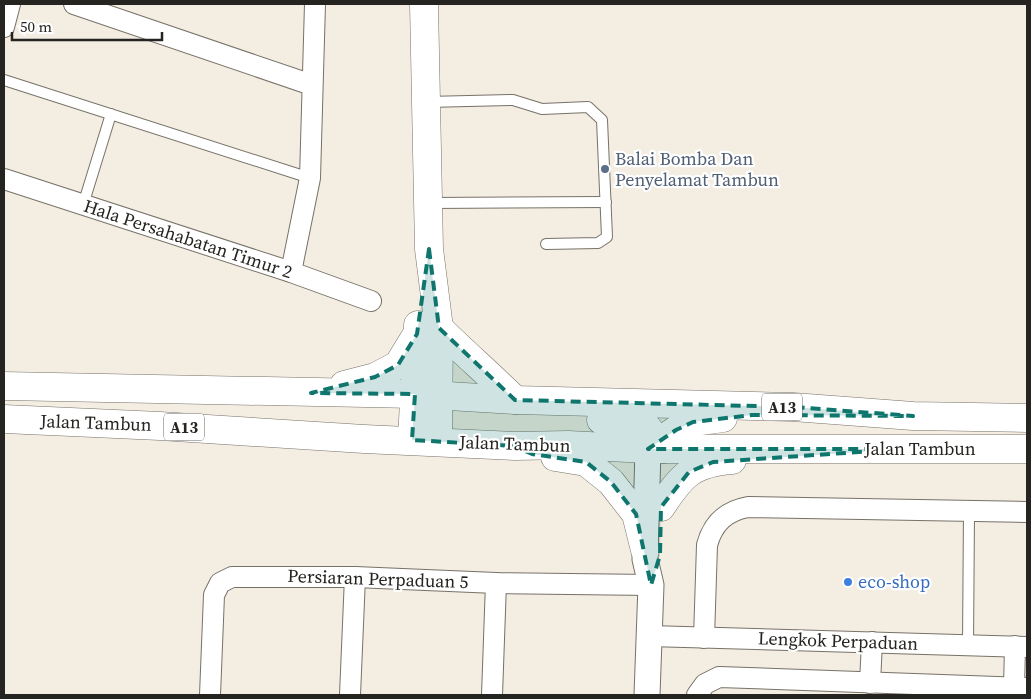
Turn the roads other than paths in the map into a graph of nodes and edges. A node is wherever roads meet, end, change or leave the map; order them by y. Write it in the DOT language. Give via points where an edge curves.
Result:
graph roads {
  1 [pos="10,4"];
  2 [pos="74,4"];
  3 [pos="315,4"];
  4 [pos="424,4"];
  5 [pos="4,27"];
  6 [pos="4,80"];
  7 [pos="312,85"];
  8 [pos="426,102"];
  9 [pos="111,114"];
  10 [pos="310,178"];
  11 [pos="4,179"];
  12 [pos="606,202"];
  13 [pos="428,203"];
  14 [pos="83,205"];
  15 [pos="546,244"];
  16 [pos="291,272"];
  17 [pos="371,301"];
  18 [pos="428,331"];
  19 [pos="4,386"];
  20 [pos="311,393"];
  21 [pos="427,395"];
  22 [pos="526,400"];
  23 [pos="4,406"];
  24 [pos="913,416"];
  25 [pos="1027,418"];
  26 [pos="4,419"];
  27 [pos="110,425"];
  28 [pos="425,441"];
  29 [pos="515,446"];
  30 [pos="657,447"];
  31 [pos="903,449"];
  32 [pos="1027,449"];
  33 [pos="661,507"];
  34 [pos="969,511"];
  35 [pos="1027,512"];
  36 [pos="645,550"];
  37 [pos="355,577"];
  38 [pos="496,583"];
  39 [pos="650,586"];
  40 [pos="649,636"];
  41 [pos="704,638"];
  42 [pos="872,642"];
  43 [pos="968,645"];
  44 [pos="1021,646"];
  45 [pos="870,683"];
  46 [pos="1021,688"];
  47 [pos="965,691"];
  48 [pos="210,695"];
  49 [pos="350,695"];
  50 [pos="492,695"];
  51 [pos="647,695"];
  52 [pos="697,695"];
  1 -- 5 [label="street"];
  2 -- 7 [label="street"];
  3 -- 7 [label="street"];
  4 -- 8 [label="main road"];
  6 -- 9 [label="lane"];
  7 -- 10 [label="street"];
  8 -- 12 [label="lane" via="513,100 542,109 588,108 602,120"];
  8 -- 13 [label="main road"];
  9 -- 10 [label="lane"];
  9 -- 14 [label="lane"];
  10 -- 16 [label="street"];
  11 -- 14 [label="street, Hala Persahabatan Timur 2"];
  12 -- 13 [label="lane"];
  12 -- 15 [label="lane" via="607,237 598,243"];
  13 -- 18 [label="main road"];
  14 -- 16 [label="street, Hala Persahabatan Timur 2"];
  16 -- 17 [label="street, Hala Persahabatan Timur 2"];
  18 -- 20 [label="main road" via="398,365 375,377"];
  18 -- 21 [label="main road"];
  18 -- 22 [label="main road"];
  19 -- 20 [label="main road, Jalan Tambun / A13"];
  20 -- 21 [label="main road, Jalan Tambun / A13"];
  21 -- 22 [label="main road, Jalan Tambun / A13"];
  21 -- 28 [label="main road"];
  22 -- 24 [label="main road, Jalan Tambun / A13" via="793,407"];
  22 -- 30 [label="main road" via="584,420 632,421 646,426"];
  23 -- 27 [label="main road" via="54,412"];
  24 -- 25 [label="main road, Jalan Tambun / A13"];
  24 -- 30 [label="main road" via="742,416 693,422 676,430"];
  26 -- 27 [label="main road, Jalan Tambun / A13"];
  27 -- 28 [label="main road, Jalan Tambun / A13"];
  28 -- 29 [label="main road, Jalan Tambun / A13"];
  29 -- 30 [label="main road, Jalan Tambun / A13"];
  29 -- 36 [label="main road" via="532,454 586,462 611,482 636,514"];
  30 -- 31 [label="main road, Jalan Tambun / A13"];
  30 -- 33 [label="street"];
  30 -- 36 [label="street"];
  31 -- 32 [label="main road, Jalan Tambun / A13"];
  31 -- 33 [label="main road" via="713,462 689,472"];
  33 -- 39 [label="street" via="660,555"];
  34 -- 35 [label="street"];
  34 -- 41 [label="street" via="748,507 732,511 713,528 707,545"];
  34 -- 43 [label="lane"];
  36 -- 39 [label="street"];
  37 -- 38 [label="street, Persiaran Perpaduan 5"];
  37 -- 48 [label="street, Persiaran Perpaduan 5" via="241,577 220,583 214,595"];
  37 -- 49 [label="street"];
  38 -- 39 [label="street, Persiaran Perpaduan 5"];
  38 -- 50 [label="street"];
  39 -- 40 [label="street"];
  40 -- 41 [label="street, Lengkok Perpaduan"];
  40 -- 51 [label="street"];
  41 -- 42 [label="street, Lengkok Perpaduan"];
  42 -- 43 [label="street, Lengkok Perpaduan"];
  42 -- 45 [label="street"];
  43 -- 44 [label="street, Lengkok Perpaduan"];
  44 -- 46 [label="street"];
  45 -- 47 [label="street"];
  45 -- 52 [label="street" via="719,677 706,684"];
  46 -- 47 [label="street"];
}
